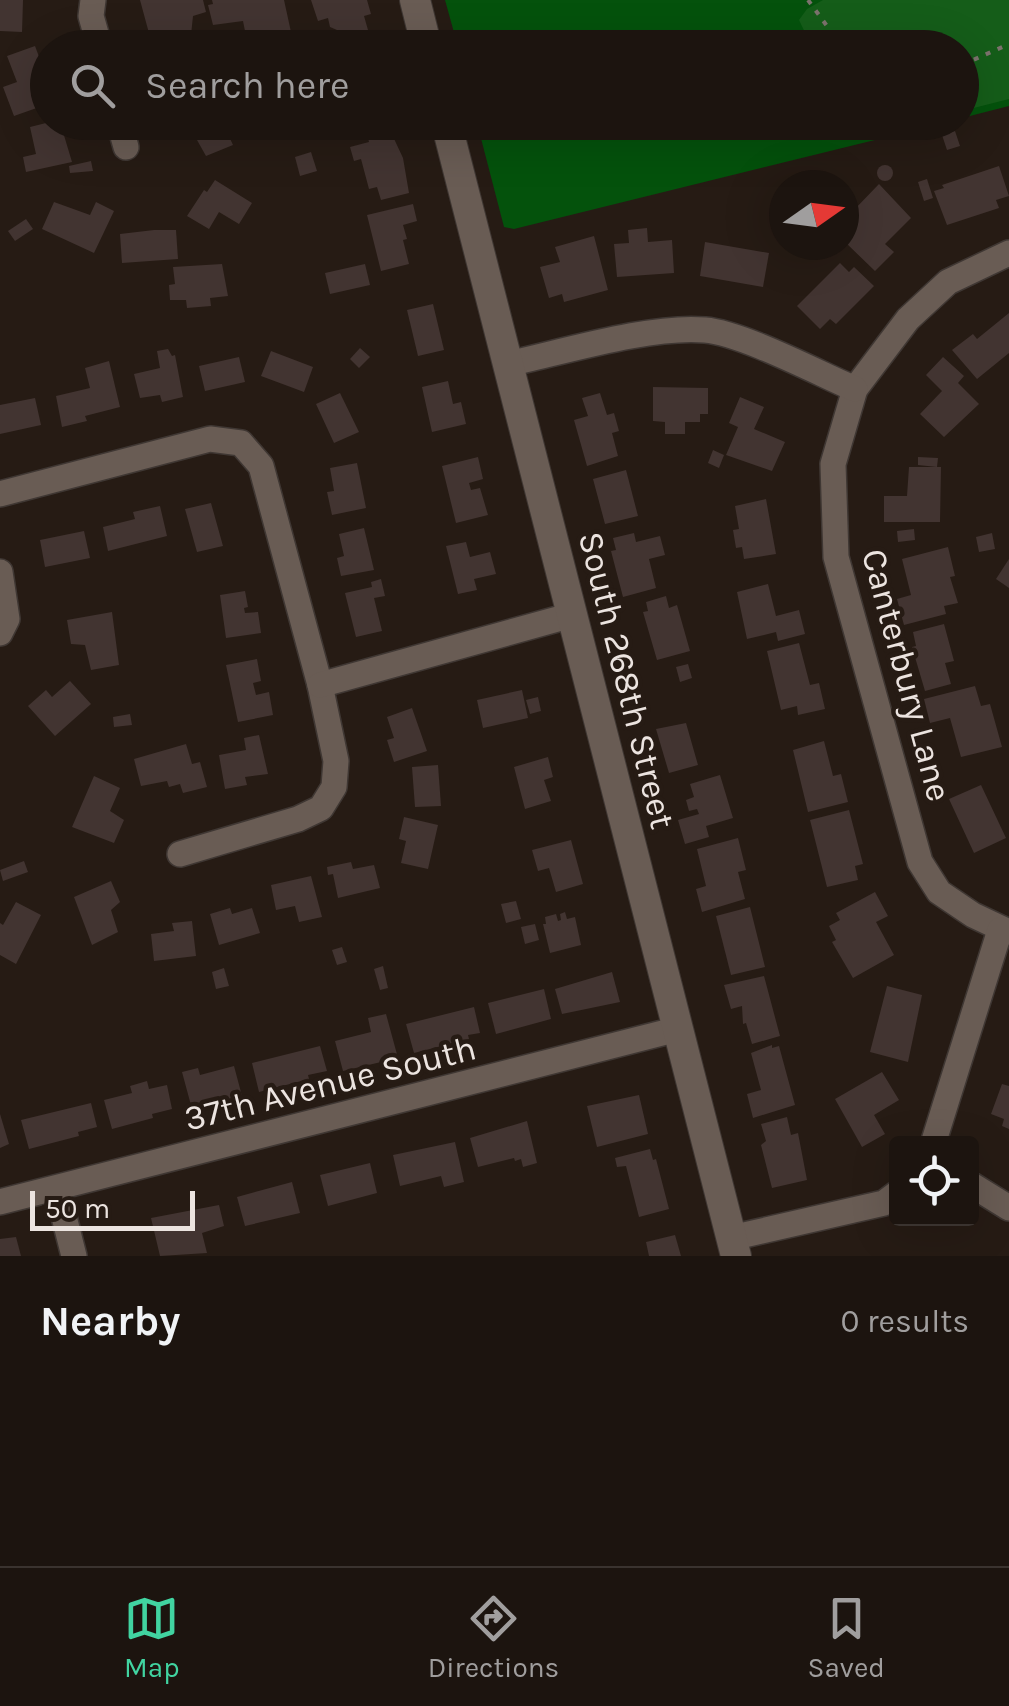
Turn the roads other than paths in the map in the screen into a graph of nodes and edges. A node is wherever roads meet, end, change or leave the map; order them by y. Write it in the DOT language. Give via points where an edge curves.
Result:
graph roads {
  1 [pos="93,0"];
  2 [pos="415,0"];
  3 [pos="95,30"];
  4 [pos="422,30"];
  5 [pos="451,140"];
  6 [pos="1009,253"];
  7 [pos="508,364"];
  8 [pos="855,389"];
  9 [pos="0,494"];
  10 [pos="0,572"];
  11 [pos="572,615"];
  12 [pos="0,633"];
  13 [pos="320,685"];
  14 [pos="180,854"];
  15 [pos="1005,931"];
  16 [pos="678,1030"];
  17 [pos="936,1136"];
  18 [pos="57,1189"];
  19 [pos="979,1189"];
  20 [pos="889,1199"];
  21 [pos="0,1202"];
  22 [pos="1009,1208"];
  23 [pos="733,1247"];
  24 [pos="74,1256"];
  1 -- 3 [label="street"];
  2 -- 4 [label="street"];
  5 -- 7 [label="street, South 268th Street"];
  6 -- 8 [label="street" via="948,282 908,319"];
  7 -- 8 [label="street" via="668,330 707,330"];
  7 -- 11 [label="street, South 268th Street"];
  8 -- 15 [label="street, Canterbury Lane" via="832,464 836,557 920,862 940,892"];
  9 -- 13 [label="street" via="210,439 242,443 260,466"];
  10 -- 12 [label="street" via="7,619"];
  11 -- 13 [label="street"];
  11 -- 16 [label="street, South 268th Street"];
  13 -- 14 [label="street" via="336,762 334,787 321,808"];
  15 -- 17 [label="street"];
  16 -- 18 [label="street, 37th Avenue South"];
  16 -- 23 [label="street, South 268th Street"];
  18 -- 21 [label="street, 37th Avenue South"];
  18 -- 24 [label="street"];
  19 -- 22 [label="street"];
  20 -- 23 [label="street"];
}
